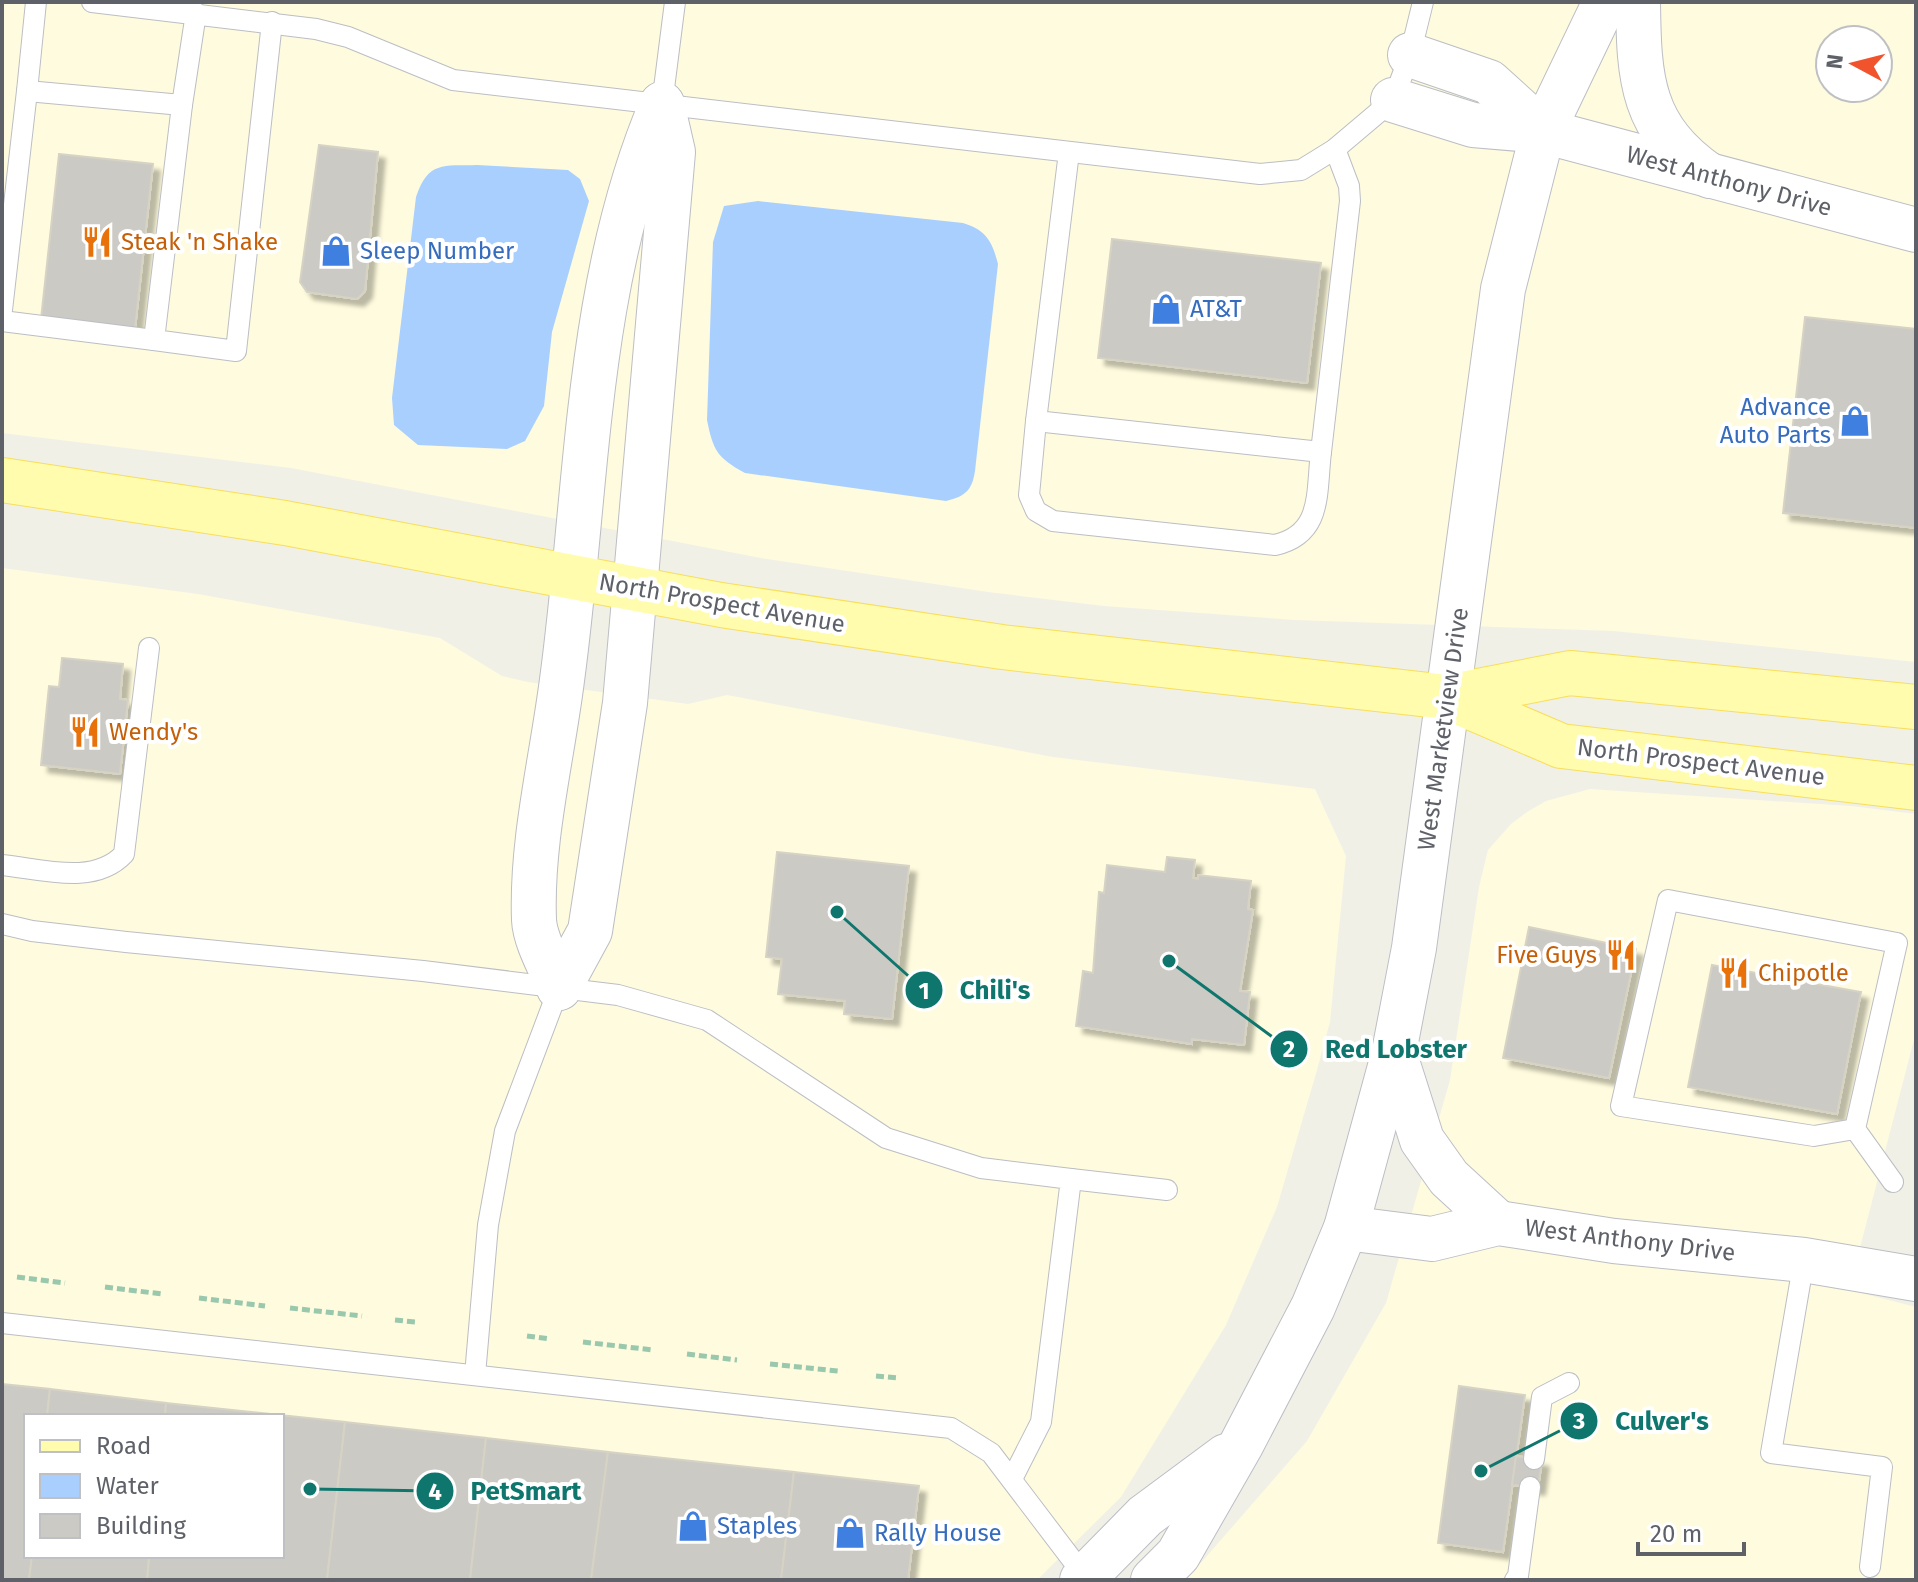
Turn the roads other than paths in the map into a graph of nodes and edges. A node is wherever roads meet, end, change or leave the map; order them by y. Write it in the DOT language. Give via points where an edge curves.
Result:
graph roads {
  1 [pos="36,2"];
  2 [pos="92,2"];
  3 [pos="675,2"];
  4 [pos="1423,2"];
  5 [pos="1605,2"];
  6 [pos="1638,2"];
  7 [pos="196,13"];
  8 [pos="272,22"];
  9 [pos="1410,55"];
  10 [pos="27,91"];
  11 [pos="1393,100"];
  12 [pos="662,104"];
  13 [pos="182,105"];
  14 [pos="1543,131"];
  15 [pos="1335,149"];
  16 [pos="1069,152"];
  17 [pos="1710,176"];
  18 [pos="1916,230"];
  19 [pos="2,310"];
  20 [pos="2,321"];
  21 [pos="154,340"];
  22 [pos="1036,421"];
  23 [pos="1321,452"];
  24 [pos="2,480"];
  25 [pos="574,577"];
  26 [pos="636,589"];
  27 [pos="149,648"];
  28 [pos="1447,697"];
  29 [pos="1916,707"];
  30 [pos="1916,788"];
  31 [pos="2,865"];
  32 [pos="2,924"];
  33 [pos="559,988"];
  34 [pos="1394,1052"];
  35 [pos="1855,1129"];
  36 [pos="1071,1179"];
  37 [pos="1893,1182"];
  38 [pos="1167,1190"];
  39 [pos="1498,1223"];
  40 [pos="1346,1228"];
  41 [pos="1804,1260"];
  42 [pos="1916,1279"];
  43 [pos="2,1323"];
  44 [pos="475,1375"];
  45 [pos="1569,1383"];
  46 [pos="1241,1445"];
  47 [pos="1534,1459"];
  48 [pos="1012,1479"];
  49 [pos="1530,1487"];
  50 [pos="1870,1567"];
  51 [pos="1085,1579"];
  52 [pos="1153,1580"];
  53 [pos="1515,1580"];
  1 -- 10 [label="lane"];
  2 -- 7 [label="lane"];
  3 -- 12 [label="lane"];
  4 -- 9 [label="lane"];
  5 -- 14 [label="street, West Marketview Drive"];
  6 -- 17 [label="street" via="1640,59 1651,109 1665,138"];
  7 -- 8 [label="lane"];
  7 -- 13 [label="lane"];
  8 -- 12 [label="lane" via="348,37 453,80"];
  8 -- 21 [label="lane" via="236,351"];
  9 -- 11 [label="lane"];
  9 -- 14 [label="street" via="1489,82"];
  10 -- 13 [label="lane"];
  10 -- 19 [label="lane"];
  11 -- 14 [label="street, West Anthony Drive" via="1473,125"];
  11 -- 15 [label="lane"];
  12 -- 16 [label="lane"];
  12 -- 25 [label="street" via="637,163 602,322"];
  12 -- 26 [label="street" via="673,152"];
  13 -- 21 [label="lane"];
  14 -- 17 [label="street, West Anthony Drive"];
  14 -- 28 [label="street, West Marketview Drive" via="1503,289"];
  15 -- 16 [label="lane" via="1301,170 1260,174"];
  15 -- 23 [label="lane" via="1350,201"];
  16 -- 22 [label="lane"];
  17 -- 18 [label="street, West Anthony Drive"];
  20 -- 21 [label="lane"];
  22 -- 23 [label="lane"];
  22 -- 23 [label="lane" via="1029,495 1036,511 1053,521 1275,545 1295,540 1307,530 1313,513"];
  24 -- 25 [label="main road, North Prospect Avenue" via="285,523"];
  25 -- 26 [label="main road, North Prospect Avenue"];
  25 -- 33 [label="street" via="539,833 534,923"];
  26 -- 28 [label="main road, North Prospect Avenue" via="927,638"];
  26 -- 33 [label="street" via="625,703 590,931"];
  27 -- 31 [label="lane" via="124,854 112,867 84,874"];
  28 -- 29 [label="main road, North Prospect Avenue" via="1570,673"];
  28 -- 30 [label="main road, North Prospect Avenue" via="1561,746"];
  28 -- 34 [label="street, West Marketview Drive" via="1414,948"];
  32 -- 33 [label="lane" via="95,939"];
  33 -- 36 [label="lane" via="618,995 707,1020 898,1142 981,1168"];
  33 -- 44 [label="lane" via="505,1131 488,1225"];
  34 -- 39 [label="street" via="1422,1140 1449,1178"];
  34 -- 40 [label="street, West Marketview Drive"];
  35 -- 35 [label="lane" via="1897,943 1668,900 1621,1106 1814,1136"];
  35 -- 37 [label="lane"];
  36 -- 38 [label="lane"];
  36 -- 48 [label="lane" via="1041,1422"];
  39 -- 40 [label="street, West Anthony Drive" via="1432,1239"];
  39 -- 41 [label="street, West Anthony Drive"];
  40 -- 46 [label="street, West Marketview Drive" via="1313,1307"];
  41 -- 42 [label="street, West Anthony Drive"];
  41 -- 50 [label="lane" via="1771,1453 1882,1467"];
  43 -- 44 [label="lane"];
  44 -- 48 [label="lane" via="951,1428 991,1453"];
  45 -- 47 [label="lane" via="1542,1397"];
  46 -- 51 [label="street, West Marketview Drive" via="1145,1516"];
  46 -- 52 [label="street, West Marketview Drive" via="1178,1555"];
  48 -- 51 [label="lane"];
  49 -- 53 [label="lane"];
}
